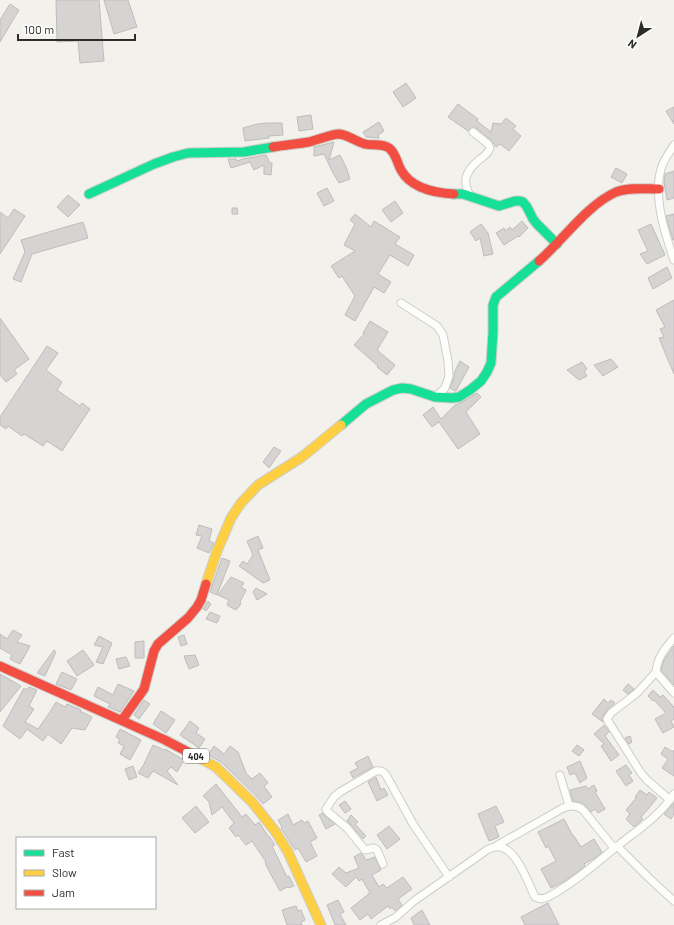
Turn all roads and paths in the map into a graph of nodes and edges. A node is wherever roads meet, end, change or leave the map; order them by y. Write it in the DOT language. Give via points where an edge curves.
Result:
graph roads {
  1 [pos="473,132"];
  2 [pos="674,145"];
  3 [pos="658,189"];
  4 [pos="89,194"];
  5 [pos="471,197"];
  6 [pos="557,244"];
  7 [pos="674,260"];
  8 [pos="401,303"];
  9 [pos="435,397"];
  10 [pos="674,638"];
  11 [pos="0,666"];
  12 [pos="656,672"];
  13 [pos="674,693"];
  14 [pos="122,720"];
  15 [pos="560,775"];
  16 [pos="674,794"];
  17 [pos="670,800"];
  18 [pos="569,806"];
  19 [pos="496,846"];
  20 [pos="616,847"];
  21 [pos="383,864"];
  22 [pos="449,877"];
  23 [pos="674,901"];
  24 [pos="321,925"];
  25 [pos="381,925"];
  1 -- 5 [label="street" via="490,148 487,154 470,168 465,182"];
  2 -- 3 [label="street" via="661,168"];
  3 -- 6 [label="street" via="630,189 618,192 595,205"];
  3 -- 7 [label="street" via="661,218"];
  4 -- 5 [label="street" via="154,164 188,153 244,152 309,142 338,134 365,144 382,145 390,149 407,179 424,189"];
  5 -- 6 [label="street" via="499,206 514,201 522,202 534,221"];
  6 -- 9 [label="street" via="494,300 491,364 481,380 459,397"];
  8 -- 9 [label="street" via="437,326 443,334 449,376 445,388"];
  9 -- 14 [label="street" via="411,389 392,390 366,404 302,457 258,485 231,518 197,607 158,644 144,689"];
  10 -- 12 [label="street" via="659,658"];
  11 -- 14 [label="street, 404"];
  12 -- 13 [label="street"];
  12 -- 17 [label="street" via="637,693 611,713 608,721 641,773"];
  14 -- 24 [label="street, 404" via="216,767 252,802 288,852"];
  15 -- 18 [label="street"];
  16 -- 17 [label="street"];
  17 -- 20 [label="street" via="643,827"];
  18 -- 19 [label="street"];
  18 -- 20 [label="street" via="577,806 584,810"];
  19 -- 20 [label="street" via="506,849 514,856 535,897 541,899 554,894"];
  19 -- 22 [label="street" via="486,850"];
  20 -- 23 [label="street"];
  21 -- 22 [label="street" via="377,850 365,850 347,828 326,809 340,792 376,771 386,775 413,824"];
  22 -- 25 [label="street" via="396,917"];
}
